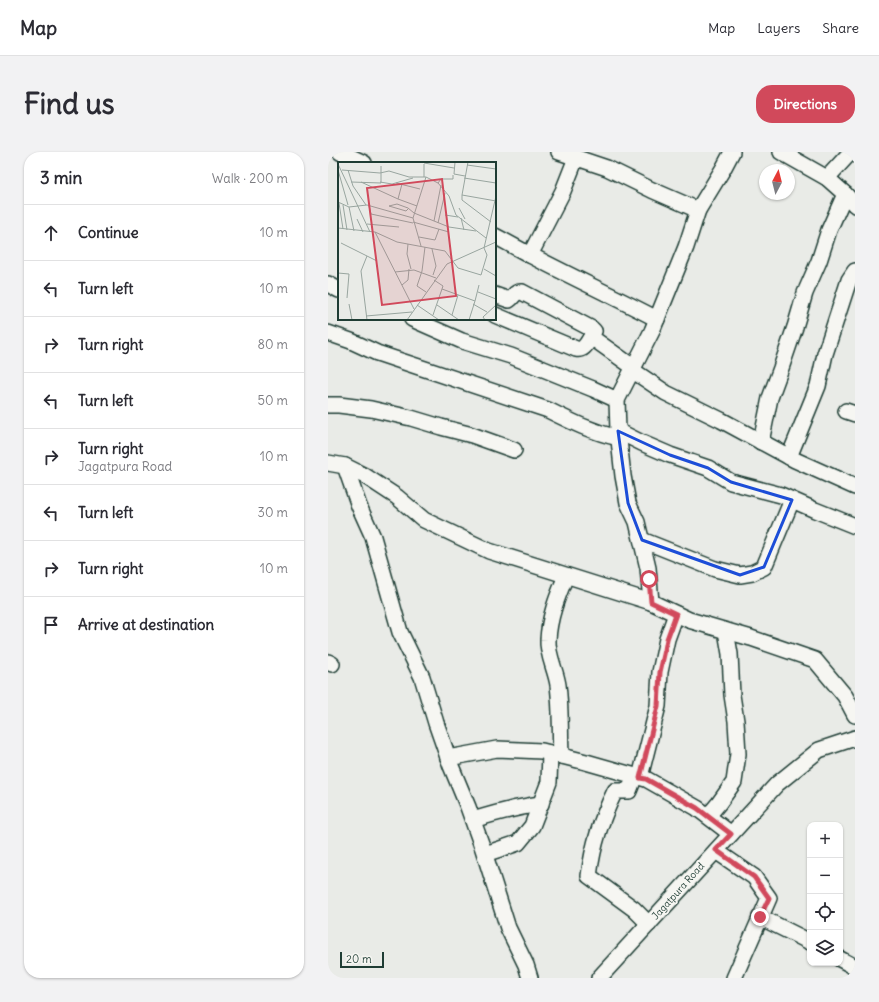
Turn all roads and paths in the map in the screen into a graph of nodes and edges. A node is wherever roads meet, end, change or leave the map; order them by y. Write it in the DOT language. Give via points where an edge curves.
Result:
graph roads {
  1 [pos="340,152"];
  2 [pos="559,152"];
  3 [pos="732,152"];
  4 [pos="780,152"];
  5 [pos="855,154"];
  6 [pos="576,158"];
  7 [pos="362,162"];
  8 [pos="827,178"];
  9 [pos="845,194"];
  10 [pos="855,205"];
  11 [pos="698,210"];
  12 [pos="496,237"];
  13 [pos="530,255"];
  14 [pos="855,271"];
  15 [pos="328,284"];
  16 [pos="338,289"];
  17 [pos="496,294"];
  18 [pos="496,315"];
  19 [pos="657,319"];
  20 [pos="414,320"];
  21 [pos="328,333"];
  22 [pos="592,337"];
  23 [pos="632,369"];
  24 [pos="617,400"];
  25 [pos="328,405"];
  26 [pos="619,435"];
  27 [pos="761,442"];
  28 [pos="514,450"];
  29 [pos="788,456"];
  30 [pos="328,463"];
  31 [pos="345,466"];
  32 [pos="854,484"];
  33 [pos="792,500"];
  34 [pos="855,526"];
  35 [pos="642,540"];
  36 [pos="566,576"];
  37 [pos="651,602"];
  38 [pos="676,614"];
  39 [pos="726,631"];
  40 [pos="855,715"];
  41 [pos="855,738"];
  42 [pos="556,754"];
  43 [pos="448,758"];
  44 [pos="637,777"];
  45 [pos="541,804"];
  46 [pos="708,816"];
  47 [pos="473,820"];
  48 [pos="731,834"];
  49 [pos="716,850"];
  50 [pos="485,854"];
  51 [pos="760,917"];
  52 [pos="649,924"];
  53 [pos="807,940"];
  54 [pos="843,961"];
  55 [pos="855,968"];
  56 [pos="530,978"];
  57 [pos="599,978"];
  58 [pos="734,978"];
  1 -- 7 [label="street"];
  2 -- 6 [label="street"];
  3 -- 11 [label="street"];
  4 -- 8 [label="street"];
  5 -- 8 [label="street" via="850,153"];
  6 -- 11 [label="street" via="607,168"];
  6 -- 13 [label="street" via="563,191"];
  8 -- 9 [label="street"];
  9 -- 10 [label="street"];
  9 -- 27 [label="street" via="805,293 770,398"];
  11 -- 19 [label="street"];
  12 -- 13 [label="street"];
  13 -- 19 [label="street"];
  14 -- 29 [label="street" via="849,280 825,354 818,386"];
  15 -- 16 [label="street"];
  17 -- 22 [label="street" via="509,300 516,292 522,292 592,329"];
  18 -- 22 [label="street" via="580,350"];
  19 -- 23 [label="street"];
  20 -- 24 [label="street" via="462,341 511,356"];
  21 -- 26 [label="street" via="376,353 548,410 601,434"];
  22 -- 23 [label="street"];
  23 -- 24 [label="street"];
  23 -- 27 [label="street" via="666,393"];
  24 -- 26 [label="street"];
  25 -- 28 [label="street" via="411,418"];
  26 -- 33 [label="street" via="708,468 731,482"];
  26 -- 35 [label="street" via="628,503"];
  27 -- 29 [label="street"];
  29 -- 32 [label="street"];
  30 -- 31 [label="street"];
  31 -- 36 [label="street" via="397,497 424,520 489,551"];
  31 -- 43 [label="street" via="373,537 400,632 422,677"];
  33 -- 34 [label="street"];
  33 -- 35 [label="street" via="764,567 752,573 740,575 716,569"];
  35 -- 37 [label="street"];
  36 -- 37 [label="street"];
  36 -- 42 [label="street" via="551,619 547,642 558,683 560,710"];
  37 -- 38 [label="street"];
  38 -- 39 [label="street"];
  38 -- 44 [label="street" via="667,639 660,672 658,706"];
  39 -- 40 [label="street" via="815,660 845,696"];
  39 -- 46 [label="street" via="738,754 734,782"];
  41 -- 48 [label="street, Jagatpura Road" via="819,750 777,784"];
  42 -- 43 [label="street" via="497,749"];
  42 -- 44 [label="street"];
  42 -- 45 [label="street"];
  43 -- 47 [label="street"];
  44 -- 46 [label="street" via="646,779"];
  44 -- 52 [label="street" via="629,791 615,791 605,811 591,858 589,876 634,909"];
  45 -- 47 [label="street" via="518,807"];
  45 -- 50 [label="street" via="532,826 518,843"];
  46 -- 48 [label="street"];
  47 -- 50 [label="street"];
  48 -- 49 [label="street, Jagatpura Road"];
  49 -- 51 [label="street" via="754,877 769,898"];
  49 -- 52 [label="street, Jagatpura Road"];
  50 -- 56 [label="street" via="508,928"];
  51 -- 53 [label="street"];
  51 -- 58 [label="street"];
  52 -- 57 [label="street, Jagatpura Road"];
  54 -- 55 [label="street"];
}
